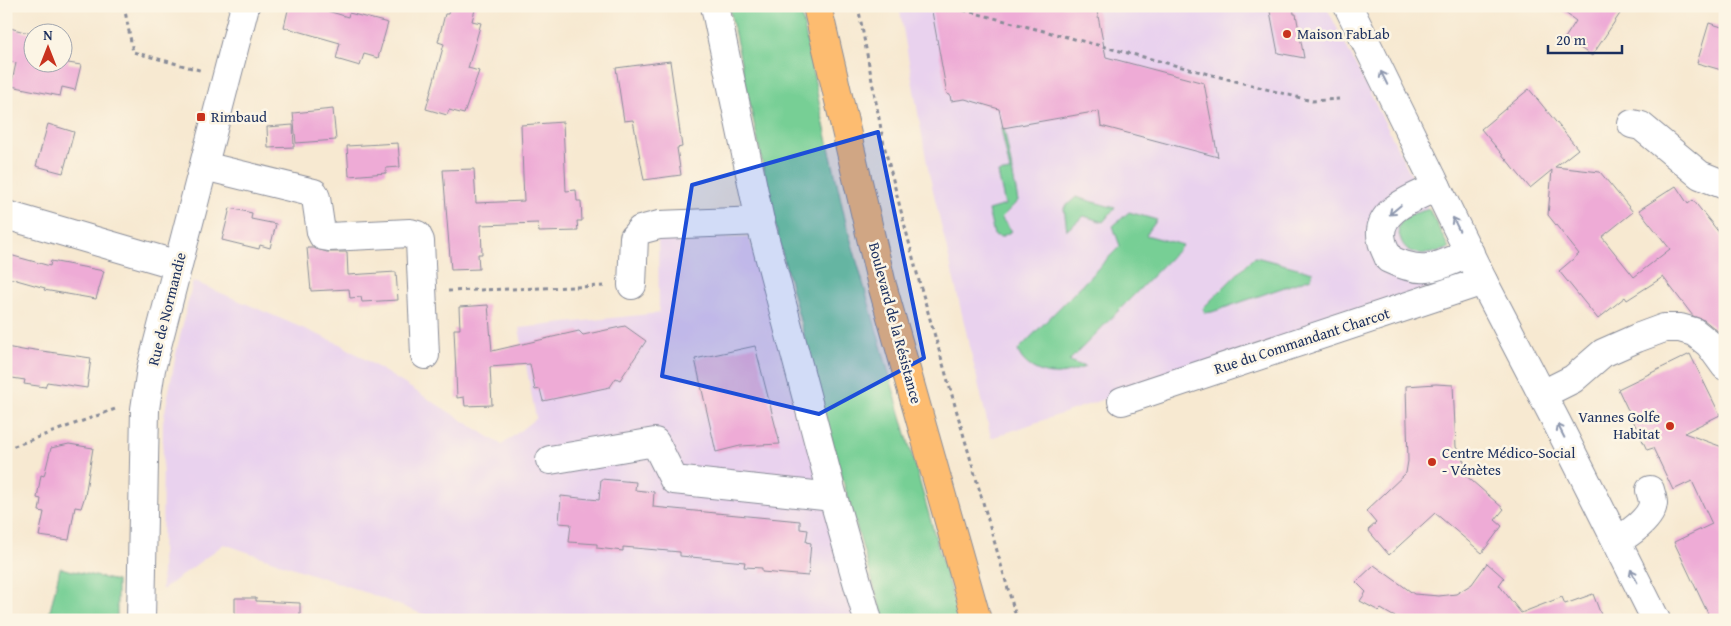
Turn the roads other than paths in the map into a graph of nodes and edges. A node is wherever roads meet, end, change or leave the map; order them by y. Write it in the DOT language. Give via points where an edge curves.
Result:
graph roads {
  1 [pos="245,6"];
  2 [pos="715,6"];
  3 [pos="1348,6"];
  4 [pos="821,12"];
  5 [pos="1632,124"];
  6 [pos="204,166"];
  7 [pos="1725,185"];
  8 [pos="1437,187"];
  9 [pos="6,216"];
  10 [pos="760,221"];
  11 [pos="1470,253"];
  12 [pos="178,265"];
  13 [pos="1483,281"];
  14 [pos="632,285"];
  15 [pos="425,355"];
  16 [pos="1725,366"];
  17 [pos="1542,394"];
  18 [pos="1122,401"];
  19 [pos="550,460"];
  20 [pos="1650,490"];
  21 [pos="833,497"];
  22 [pos="1617,541"];
  23 [pos="141,620"];
  24 [pos="868,620"];
  25 [pos="977,620"];
  26 [pos="1656,620"];
  1 -- 6 [label="street, Rue de Normandie"];
  2 -- 10 [label="street"];
  8 -- 3 [label="street, one-way"];
  4 -- 25 [label="main road, Boulevard de la Résistance" via="882,285"];
  5 -- 7 [label="street" via="1641,126 1700,175"];
  6 -- 12 [label="street, Rue de Normandie"];
  6 -- 15 [label="street" via="314,193 323,236 417,235 420,241"];
  11 -- 8 [label="street, one-way"];
  8 -- 11 [label="street, one-way" via="1390,212 1382,224 1381,239 1389,259 1411,268 1431,268"];
  9 -- 12 [label="street"];
  10 -- 14 [label="street" via="659,225 640,230 634,236"];
  10 -- 21 [label="street"];
  11 -- 13 [label="street"];
  12 -- 23 [label="street, Rue de Normandie" via="144,408"];
  13 -- 17 [label="street"];
  13 -- 18 [label="street, Rue du Commandant Charcot"];
  16 -- 17 [label="street" via="1709,344 1694,332 1664,328 1603,353 1573,379"];
  22 -- 17 [label="street, one-way"];
  19 -- 21 [label="street" via="655,442 674,480"];
  20 -- 22 [label="street" via="1651,510 1640,524"];
  21 -- 24 [label="street"];
  26 -- 22 [label="street, one-way"];
}
